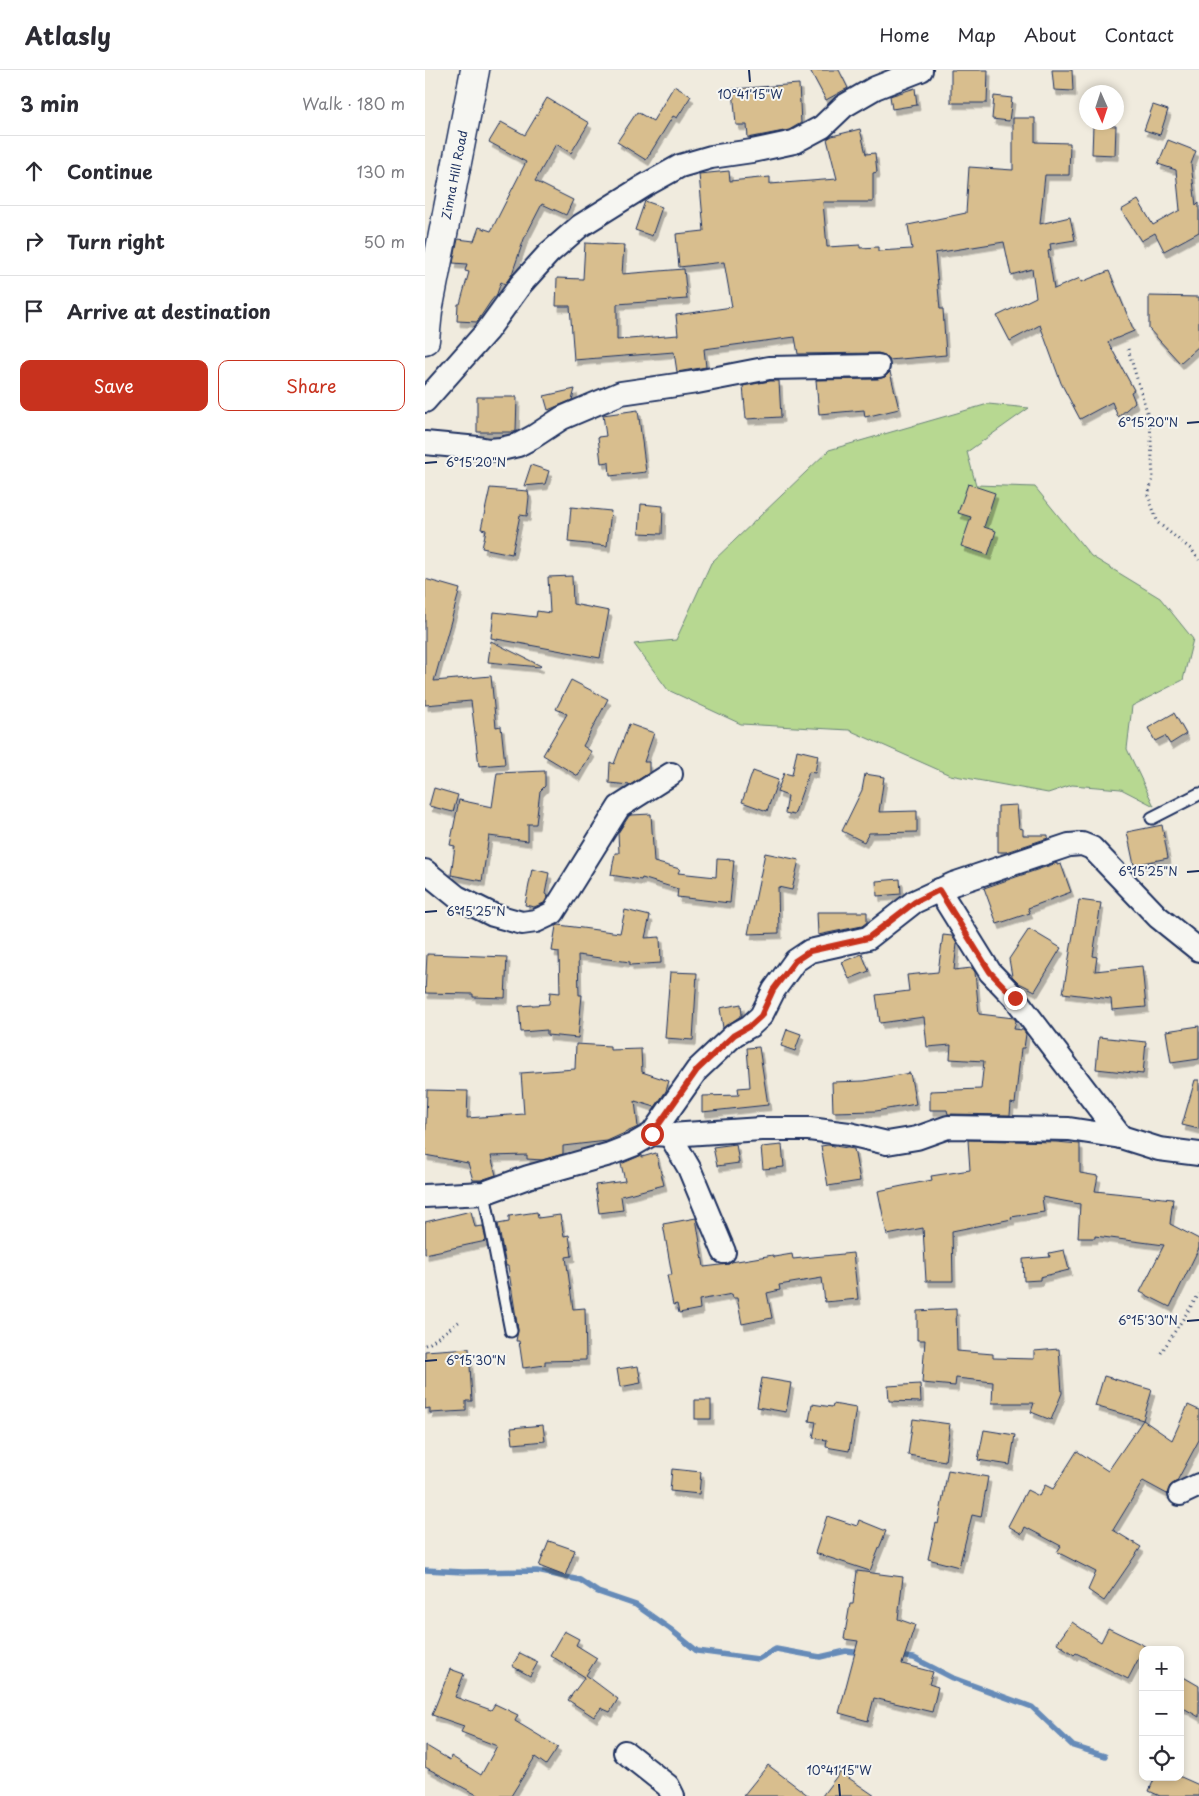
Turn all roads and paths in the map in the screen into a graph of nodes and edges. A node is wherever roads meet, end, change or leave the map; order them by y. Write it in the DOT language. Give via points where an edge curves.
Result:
graph roads {
  1 [pos="475,70"];
  2 [pos="921,70"];
  3 [pos="427,311"];
  4 [pos="425,340"];
  5 [pos="1129,349"];
  6 [pos="878,366"];
  7 [pos="425,401"];
  8 [pos="425,443"];
  9 [pos="1199,560"];
  10 [pos="671,774"];
  11 [pos="1199,794"];
  12 [pos="1152,818"];
  13 [pos="425,871"];
  14 [pos="939,890"];
  15 [pos="1199,950"];
  16 [pos="661,1134"];
  17 [pos="1121,1137"];
  18 [pos="1199,1154"];
  19 [pos="484,1193"];
  20 [pos="425,1196"];
  21 [pos="725,1252"];
  22 [pos="1199,1294"];
  23 [pos="460,1321"];
  24 [pos="511,1331"];
  25 [pos="425,1345"];
  26 [pos="1161,1353"];
  27 [pos="625,1752"];
  28 [pos="673,1796"];
  1 -- 3 [label="street, Zinna Hill Road"];
  2 -- 7 [label="street" via="875,88 844,106 822,127 794,142 679,166 580,226 521,284 487,331"];
  3 -- 4 [label="street, Zinna Hill Road"];
  5 -- 9 [label="path" via="1150,422 1153,478 1148,495 1158,523 1192,550"];
  6 -- 8 [label="street" via="769,368 621,393 562,418 518,445 501,449"];
  10 -- 13 [label="street" via="619,807 553,912 536,921 522,923 493,915 457,897"];
  11 -- 12 [label="lane"];
  14 -- 15 [label="street" via="1069,845 1082,844 1091,848 1158,917"];
  14 -- 16 [label="street" via="915,902 868,938 810,951 795,961 773,990 761,1016 734,1035 697,1070"];
  14 -- 17 [label="street" via="990,972 1015,998"];
  16 -- 17 [label="street" via="761,1128 809,1129 887,1143 948,1128 1069,1129"];
  16 -- 19 [label="street" via="610,1154"];
  16 -- 21 [label="street" via="689,1168"];
  17 -- 18 [label="street" via="1159,1149"];
  19 -- 20 [label="street"];
  19 -- 24 [label="lane"];
  22 -- 26 [label="path"];
  23 -- 25 [label="path"];
  27 -- 28 [label="street" via="668,1786"];
}
